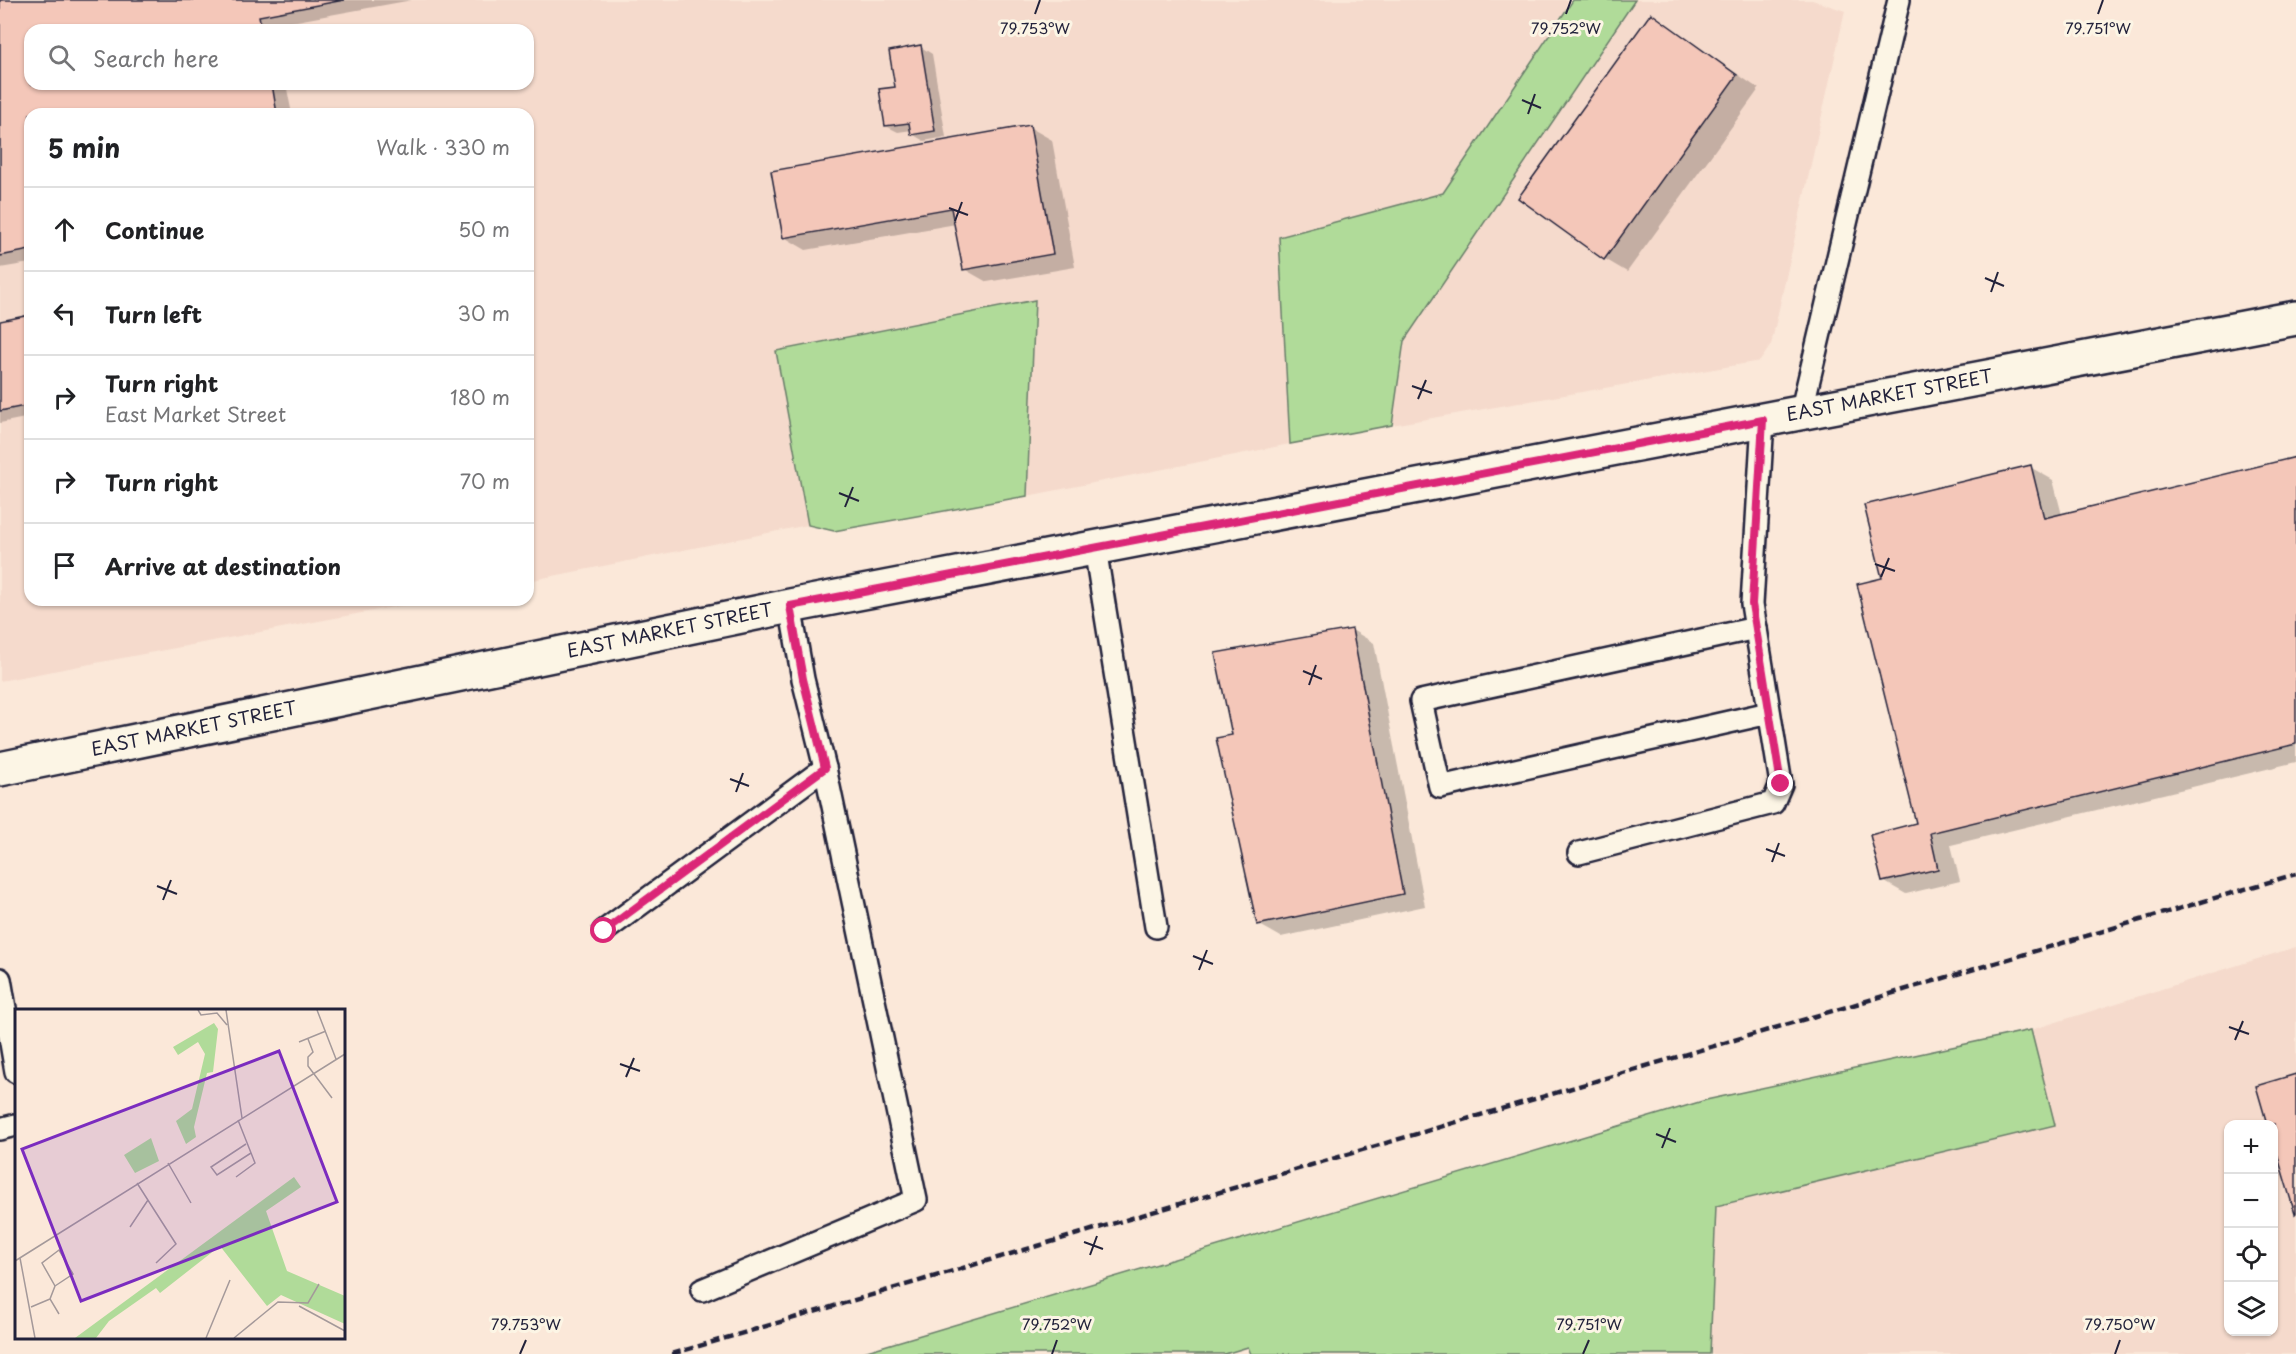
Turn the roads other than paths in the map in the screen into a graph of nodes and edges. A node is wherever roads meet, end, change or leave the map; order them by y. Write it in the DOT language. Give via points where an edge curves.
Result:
graph roads {
  1 [pos="1899,0"];
  2 [pos="2296,318"];
  3 [pos="1801,413"];
  4 [pos="1763,420"];
  5 [pos="1095,548"];
  6 [pos="790,606"];
  7 [pos="1756,628"];
  8 [pos="1769,713"];
  9 [pos="825,768"];
  10 [pos="0,769"];
  11 [pos="1580,853"];
  12 [pos="1155,927"];
  13 [pos="604,931"];
  14 [pos="0,979"];
  15 [pos="15,1066"];
  16 [pos="15,1125"];
  17 [pos="0,1129"];
  18 [pos="702,1290"];
  1 -- 3 [label="lane"];
  2 -- 3 [label="main road, EAST MARKET STREET"];
  3 -- 4 [label="main road, EAST MARKET STREET"];
  4 -- 5 [label="main road, EAST MARKET STREET"];
  4 -- 7 [label="lane" via="1752,604"];
  5 -- 6 [label="main road, EAST MARKET STREET"];
  5 -- 12 [label="lane"];
  6 -- 9 [label="lane"];
  6 -- 10 [label="main road, EAST MARKET STREET"];
  7 -- 8 [label="lane"];
  7 -- 8 [label="lane" via="1421,701 1440,787"];
  8 -- 11 [label="lane" via="1781,784 1773,803"];
  9 -- 13 [label="lane"];
  9 -- 18 [label="lane" via="916,1200"];
  14 -- 15 [label="lane"];
  16 -- 17 [label="lane"];
}
